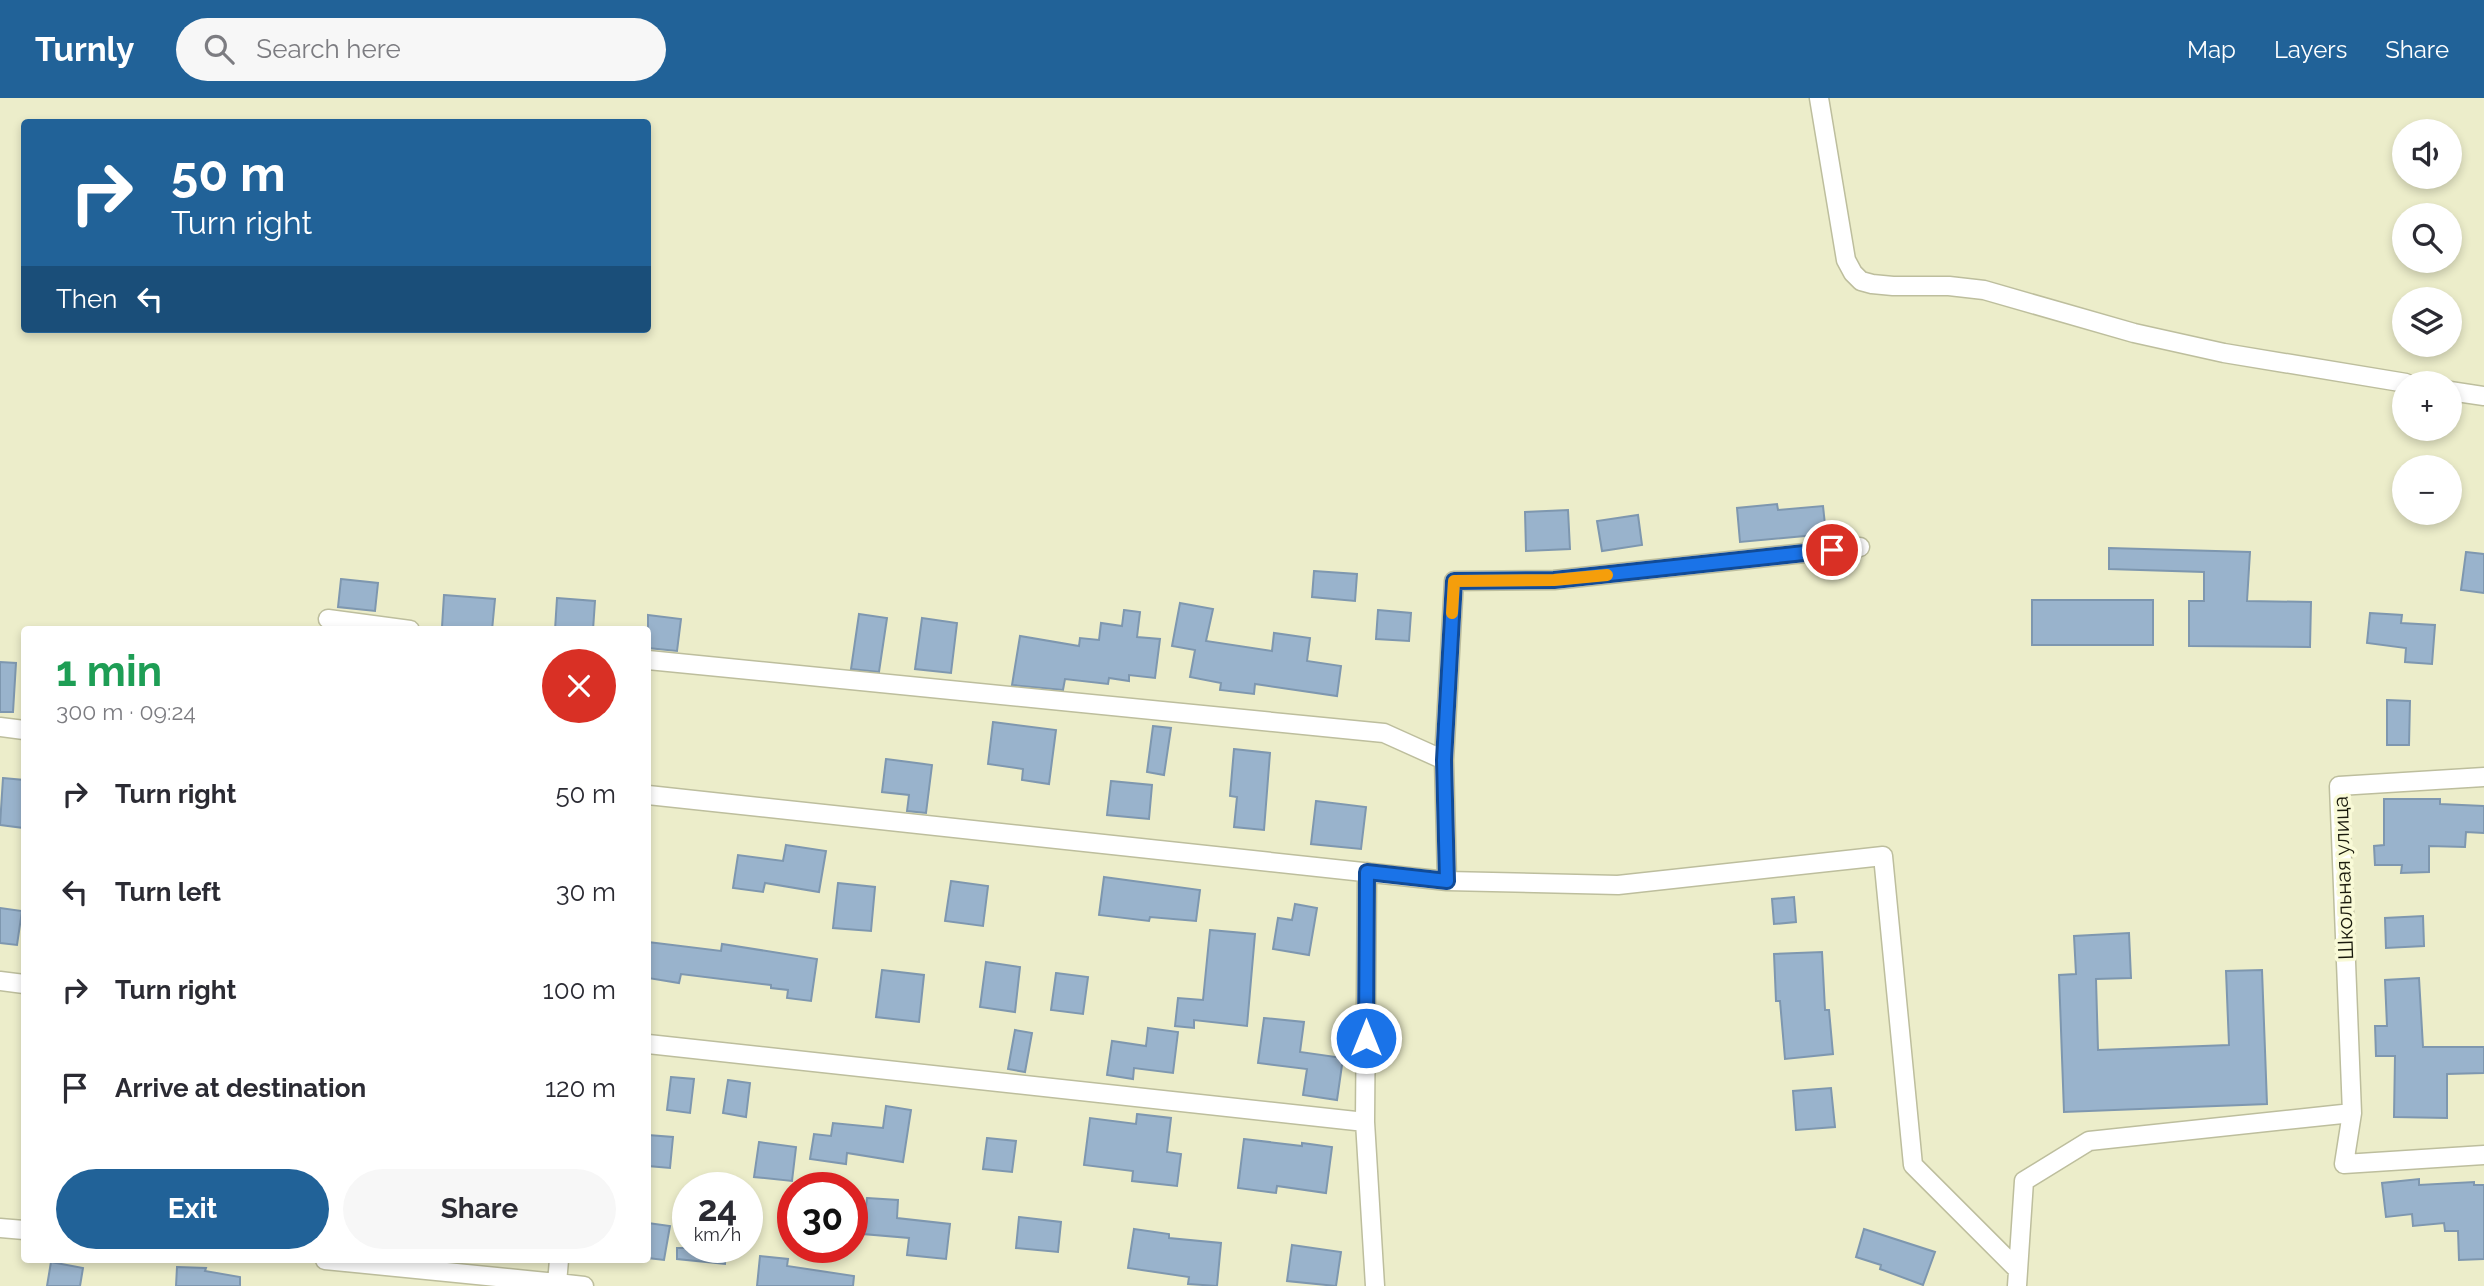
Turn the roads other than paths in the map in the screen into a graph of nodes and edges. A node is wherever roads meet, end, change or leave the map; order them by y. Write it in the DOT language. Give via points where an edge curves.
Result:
graph roads {
  1 [pos="1819,98"];
  2 [pos="2392,381"];
  3 [pos="2462,393"];
  4 [pos="2484,397"];
  5 [pos="1860,547"];
  6 [pos="328,619"];
  7 [pos="380,626"];
  8 [pos="651,660"];
  9 [pos="0,727"];
  10 [pos="21,730"];
  11 [pos="1444,760"];
  12 [pos="2484,777"];
  13 [pos="651,795"];
  14 [pos="1367,872"];
  15 [pos="1447,881"];
  16 [pos="0,982"];
  17 [pos="21,984"];
  18 [pos="651,1044"];
  19 [pos="2352,1113"];
  20 [pos="1365,1122"];
  21 [pos="2484,1155"];
  22 [pos="0,1228"];
  23 [pos="21,1230"];
  24 [pos="353,1263"];
  25 [pos="559,1263"];
  26 [pos="2018,1278"];
  27 [pos="557,1285"];
  28 [pos="584,1286"];
  29 [pos="1375,1286"];
  1 -- 2 [label="street" via="1846,260 1861,281 1984,290 2134,333"];
  3 -- 4 [label="street"];
  5 -- 11 [label="street" via="1554,580 1454,581"];
  6 -- 7 [label="street"];
  8 -- 11 [label="street" via="1384,733"];
  9 -- 10 [label="street"];
  11 -- 15 [label="street"];
  12 -- 19 [label="street, Школьная улица" via="2339,786"];
  13 -- 14 [label="street"];
  14 -- 15 [label="street"];
  14 -- 20 [label="street"];
  15 -- 26 [label="street" via="1618,884 1883,856 1913,1165"];
  16 -- 17 [label="street"];
  18 -- 20 [label="street"];
  19 -- 21 [label="street" via="2344,1164"];
  19 -- 26 [label="street" via="2089,1141 2024,1181"];
  20 -- 29 [label="street"];
  22 -- 23 [label="street"];
  24 -- 27 [label="street"];
  25 -- 27 [label="street"];
  27 -- 28 [label="street"];
}
